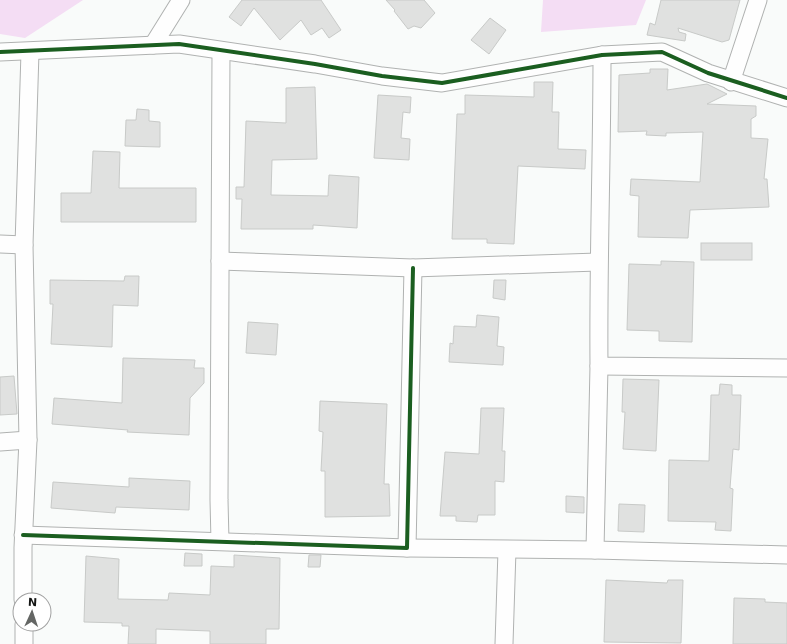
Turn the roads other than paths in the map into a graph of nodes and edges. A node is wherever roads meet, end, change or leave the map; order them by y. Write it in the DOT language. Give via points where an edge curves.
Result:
graph roads {
  1 [pos="181,0"];
  2 [pos="758,0"];
  3 [pos="153,45"];
  4 [pos="0,52"];
  5 [pos="30,52"];
  6 [pos="221,52"];
  7 [pos="602,55"];
  8 [pos="731,82"];
  9 [pos="787,98"];
  10 [pos="0,244"];
  11 [pos="24,245"];
  12 [pos="220,261"];
  13 [pos="598,262"];
  14 [pos="413,268"];
  15 [pos="599,366"];
  16 [pos="787,368"];
  17 [pos="28,440"];
  18 [pos="0,442"];
  19 [pos="23,535"];
  20 [pos="220,541"];
  21 [pos="407,548"];
  22 [pos="507,550"];
  23 [pos="595,550"];
  24 [pos="787,555"];
  25 [pos="23,592"];
  26 [pos="24,632"];
  27 [pos="24,644"];
  28 [pos="504,644"];
  1 -- 3 [label="street"];
  2 -- 8 [label="street"];
  3 -- 5 [label="street"];
  3 -- 6 [label="street" via="199,46"];
  4 -- 5 [label="street"];
  5 -- 11 [label="street"];
  6 -- 7 [label="street" via="442,83"];
  6 -- 12 [label="street"];
  7 -- 8 [label="street" via="662,52"];
  7 -- 13 [label="street"];
  8 -- 9 [label="street"];
  10 -- 11 [label="street"];
  11 -- 17 [label="street"];
  12 -- 14 [label="street"];
  12 -- 20 [label="street"];
  13 -- 14 [label="street"];
  13 -- 15 [label="street"];
  14 -- 21 [label="street"];
  15 -- 16 [label="street"];
  15 -- 23 [label="street"];
  17 -- 18 [label="street"];
  17 -- 19 [label="street"];
  19 -- 20 [label="street"];
  19 -- 25 [label="street"];
  20 -- 21 [label="street"];
  21 -- 22 [label="street"];
  22 -- 23 [label="street"];
  22 -- 28 [label="street"];
  23 -- 24 [label="street"];
  26 -- 27 [label="street"];
}
